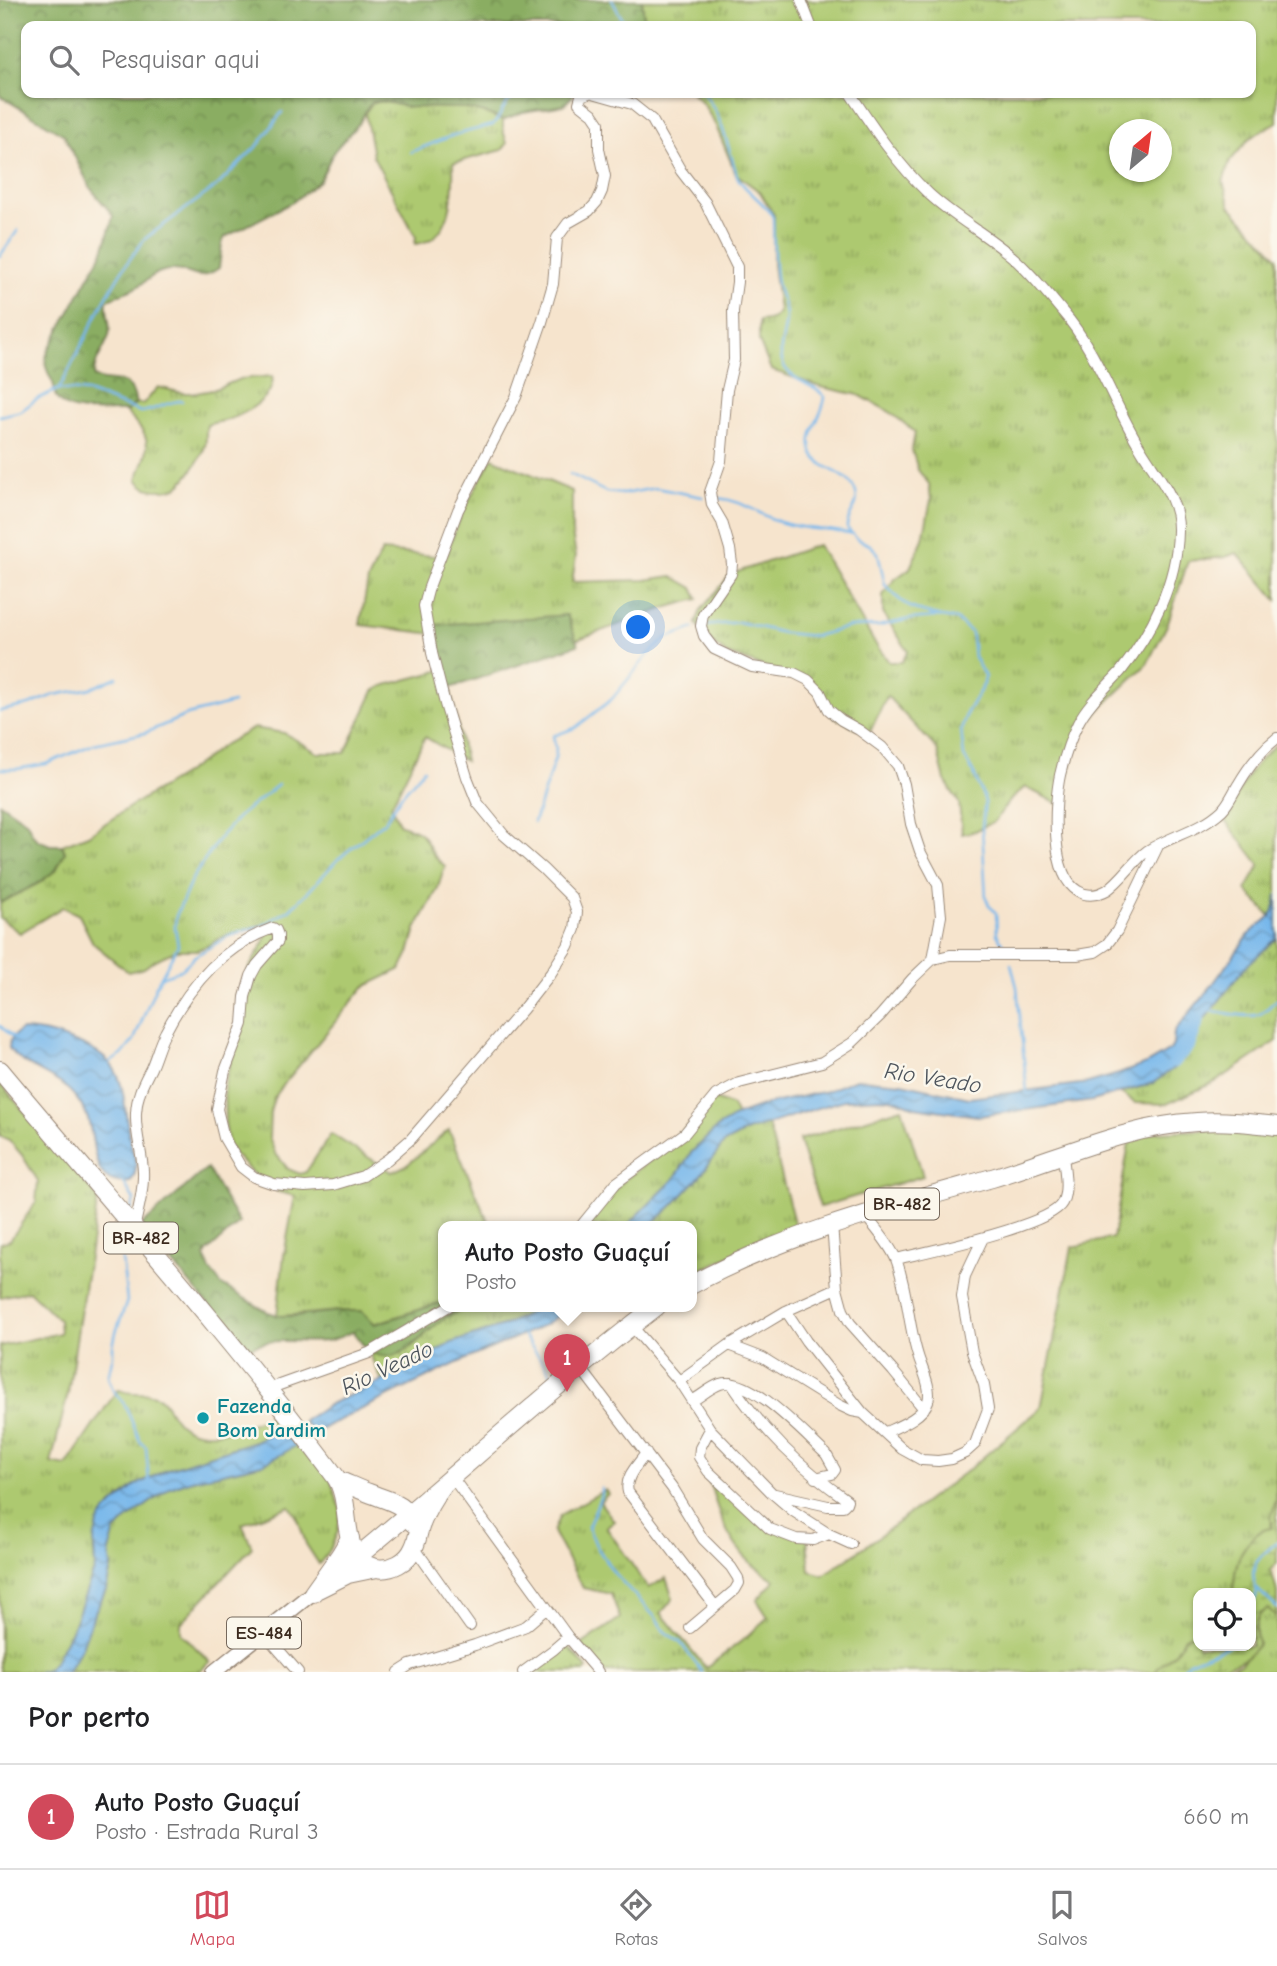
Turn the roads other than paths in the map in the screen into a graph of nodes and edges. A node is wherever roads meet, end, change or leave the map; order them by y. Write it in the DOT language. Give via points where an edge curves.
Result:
graph roads {
  1 [pos="801,0"];
  2 [pos="809,21"];
  3 [pos="580,98"];
  4 [pos="610,98"];
  5 [pos="853,98"];
  6 [pos="1277,738"];
  7 [pos="1158,846"];
  8 [pos="933,959"];
  9 [pos="0,1070"];
  10 [pos="1277,1126"];
  11 [pos="1063,1155"];
  12 [pos="865,1214"];
  13 [pos="585,1221"];
  14 [pos="832,1225"];
  15 [pos="134,1229"];
  16 [pos="983,1238"];
  17 [pos="896,1259"];
  18 [pos="697,1282"];
  19 [pos="837,1288"];
  20 [pos="786,1311"];
  21 [pos="439,1312"];
  22 [pos="649,1312"];
  23 [pos="631,1325"];
  24 [pos="729,1345"];
  25 [pos="580,1367"];
  26 [pos="679,1381"];
  27 [pos="731,1383"];
  28 [pos="268,1389"];
  29 [pos="692,1401"];
  30 [pos="924,1409"];
  31 [pos="863,1413"];
  32 [pos="710,1429"];
  33 [pos="886,1432"];
  34 [pos="646,1453"];
  35 [pos="816,1478"];
  36 [pos="338,1480"];
  37 [pos="443,1485"];
  38 [pos="772,1493"];
  39 [pos="384,1498"];
  40 [pos="410,1514"];
  41 [pos="829,1534"];
  42 [pos="349,1535"];
  43 [pos="851,1544"];
  44 [pos="415,1545"];
  45 [pos="357,1557"];
  46 [pos="377,1568"];
  47 [pos="316,1591"];
  48 [pos="715,1606"];
  49 [pos="547,1608"];
  50 [pos="470,1626"];
  51 [pos="690,1628"];
  52 [pos="264,1633"];
  53 [pos="568,1637"];
  54 [pos="214,1672"];
  55 [pos="298,1672"];
  56 [pos="399,1672"];
  57 [pos="523,1672"];
  58 [pos="598,1672"];
  1 -- 2 [label="street"];
  3 -- 15 [label="street" via="579,103 599,123 603,191 589,211 568,223 557,239 553,284 516,397 458,510 425,606 445,704 477,802 504,835 572,898 577,912 575,929 537,991 411,1139 363,1176 305,1187 254,1177 241,1167 224,1138 217,1109 225,1071 243,1024 251,976 278,935 273,928 236,946 212,966 186,999 164,1034 138,1093 136,1114 144,1172"];
  4 -- 8 [label="street" via="632,104 652,120 681,171 705,201 736,263 734,360 721,461 710,492 732,564 731,574 703,615 704,636 714,649 752,667 794,673 808,680 829,710 882,747 898,766 917,842 938,885 940,916"];
  5 -- 7 [label="street" via="919,184 1016,260 1065,314 1088,345 1140,449 1171,496 1178,533 1166,590 1138,648 1079,722 1060,776 1056,816 1062,872 1078,891 1091,896 1106,890"];
  6 -- 7 [label="street" via="1255,757 1225,807"];
  7 -- 8 [label="street" via="1117,931 1095,952"];
  8 -- 13 [label="street" via="852,1043 822,1062 739,1083 716,1095 685,1133 616,1183"];
  9 -- 15 [label="highway, BR-482"];
  10 -- 11 [label="highway, BR-482" via="1197,1122 1158,1127"];
  11 -- 12 [label="highway, BR-482"];
  11 -- 16 [label="street" via="1066,1183 1061,1205 1039,1219"];
  12 -- 14 [label="highway, BR-482"];
  12 -- 17 [label="street"];
  14 -- 18 [label="highway, BR-482"];
  14 -- 19 [label="street"];
  15 -- 28 [label="highway, BR-482"];
  16 -- 17 [label="street"];
  16 -- 33 [label="street" via="965,1276 962,1297 988,1409 975,1444 952,1459 922,1460 902,1449"];
  17 -- 30 [label="street" via="928,1391"];
  19 -- 20 [label="street"];
  19 -- 30 [label="street" via="850,1323"];
  20 -- 24 [label="street"];
  20 -- 31 [label="street"];
  21 -- 28 [label="street" via="369,1353"];
  22 -- 23 [label="highway"];
  23 -- 25 [label="highway"];
  23 -- 26 [label="street"];
  24 -- 26 [label="street"];
  24 -- 31 [label="street" via="763,1358 839,1405"];
  25 -- 34 [label="street"];
  25 -- 37 [label="highway"];
  26 -- 29 [label="street"];
  27 -- 29 [label="street" via="720,1384"];
  27 -- 35 [label="street" via="767,1432"];
  27 -- 35 [label="street" via="760,1394 826,1454 835,1470"];
  28 -- 36 [label="highway, BR-482"];
  29 -- 32 [label="street"];
  30 -- 33 [label="street"];
  31 -- 33 [label="street"];
  32 -- 38 [label="street"];
  32 -- 41 [label="street" via="699,1457 770,1529 796,1539 813,1540"];
  34 -- 48 [label="street" via="628,1479 628,1492"];
  34 -- 48 [label="street" via="704,1539 738,1578 735,1590"];
  35 -- 38 [label="street" via="846,1503 828,1506"];
  36 -- 39 [label="highway, BR-482"];
  36 -- 42 [label="highway, BR-482"];
  37 -- 39 [label="highway"];
  37 -- 40 [label="highway, ES-484"];
  37 -- 44 [label="highway" via="426,1511"];
  37 -- 49 [label="street"];
  38 -- 41 [label="street"];
  39 -- 40 [label="highway, BR-482"];
  39 -- 42 [label="highway" via="367,1501 357,1509"];
  40 -- 44 [label="highway"];
  40 -- 45 [label="highway, ES-484"];
  41 -- 43 [label="street"];
  42 -- 45 [label="highway, BR-482"];
  42 -- 47 [label="highway"];
  44 -- 46 [label="highway" via="399,1564"];
  44 -- 50 [label="street"];
  45 -- 46 [label="highway"];
  45 -- 47 [label="main road, ES-484"];
  46 -- 47 [label="highway" via="348,1574"];
  47 -- 52 [label="main road, ES-484"];
  48 -- 51 [label="street"];
  49 -- 53 [label="street"];
  49 -- 56 [label="street" via="526,1626"];
  52 -- 54 [label="main road, ES-484"];
  52 -- 55 [label="street"];
  53 -- 57 [label="street"];
  53 -- 58 [label="street"];
}
